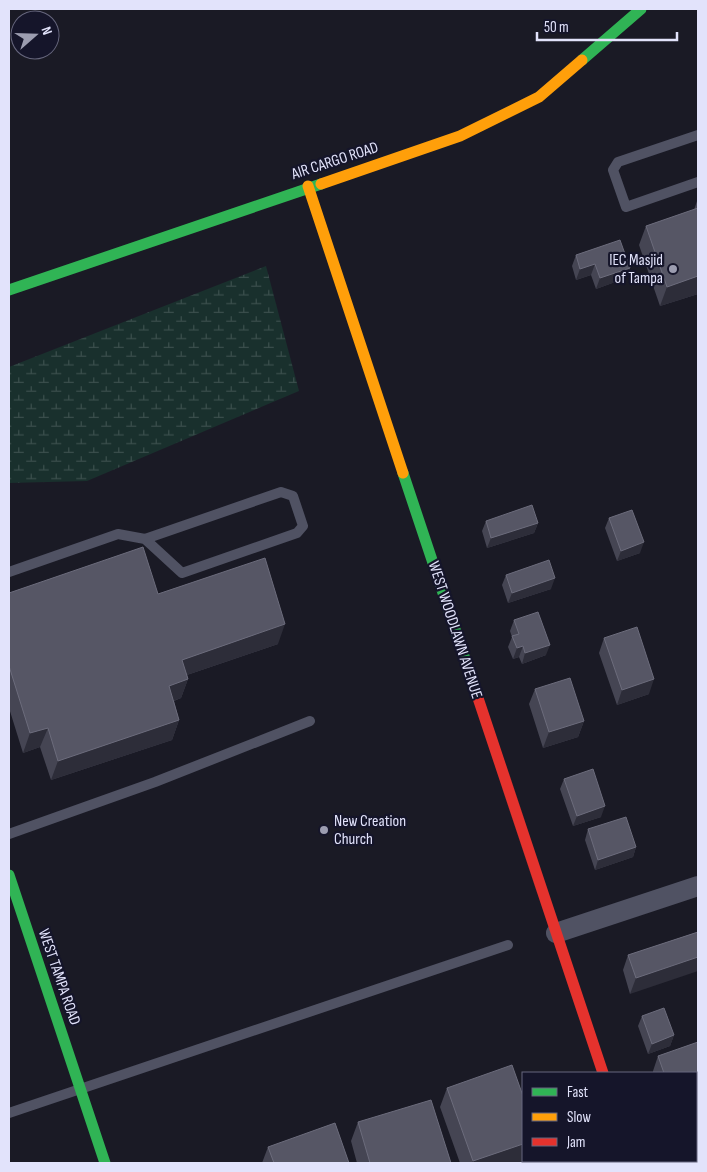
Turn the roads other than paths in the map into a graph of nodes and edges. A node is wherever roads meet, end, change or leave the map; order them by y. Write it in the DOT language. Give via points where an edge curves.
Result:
graph roads {
  1 [pos="641,9"];
  2 [pos="698,135"];
  3 [pos="698,182"];
  4 [pos="308,186"];
  5 [pos="9,290"];
  6 [pos="145,539"];
  7 [pos="9,572"];
  8 [pos="310,721"];
  9 [pos="9,834"];
  10 [pos="9,875"];
  11 [pos="698,886"];
  12 [pos="556,933"];
  13 [pos="508,945"];
  14 [pos="603,1072"];
  15 [pos="80,1088"];
  16 [pos="9,1113"];
  17 [pos="105,1163"];
  1 -- 4 [label="street, AIR CARGO ROAD" via="538,97 460,136"];
  2 -- 3 [label="lane" via="618,162 613,170 626,207"];
  4 -- 5 [label="street, AIR CARGO ROAD"];
  4 -- 12 [label="street, WEST WOODLAWN AVENUE"];
  6 -- 6 [label="lane" via="182,573 297,533 303,526 293,496 282,492"];
  6 -- 7 [label="lane" via="118,534"];
  8 -- 9 [label="lane"];
  10 -- 15 [label="street, WEST TAMPA ROAD"];
  11 -- 12 [label="street"];
  12 -- 14 [label="street, WEST WOODLAWN AVENUE"];
  13 -- 15 [label="lane"];
  15 -- 16 [label="lane"];
  15 -- 17 [label="street, WEST TAMPA ROAD"];
}
